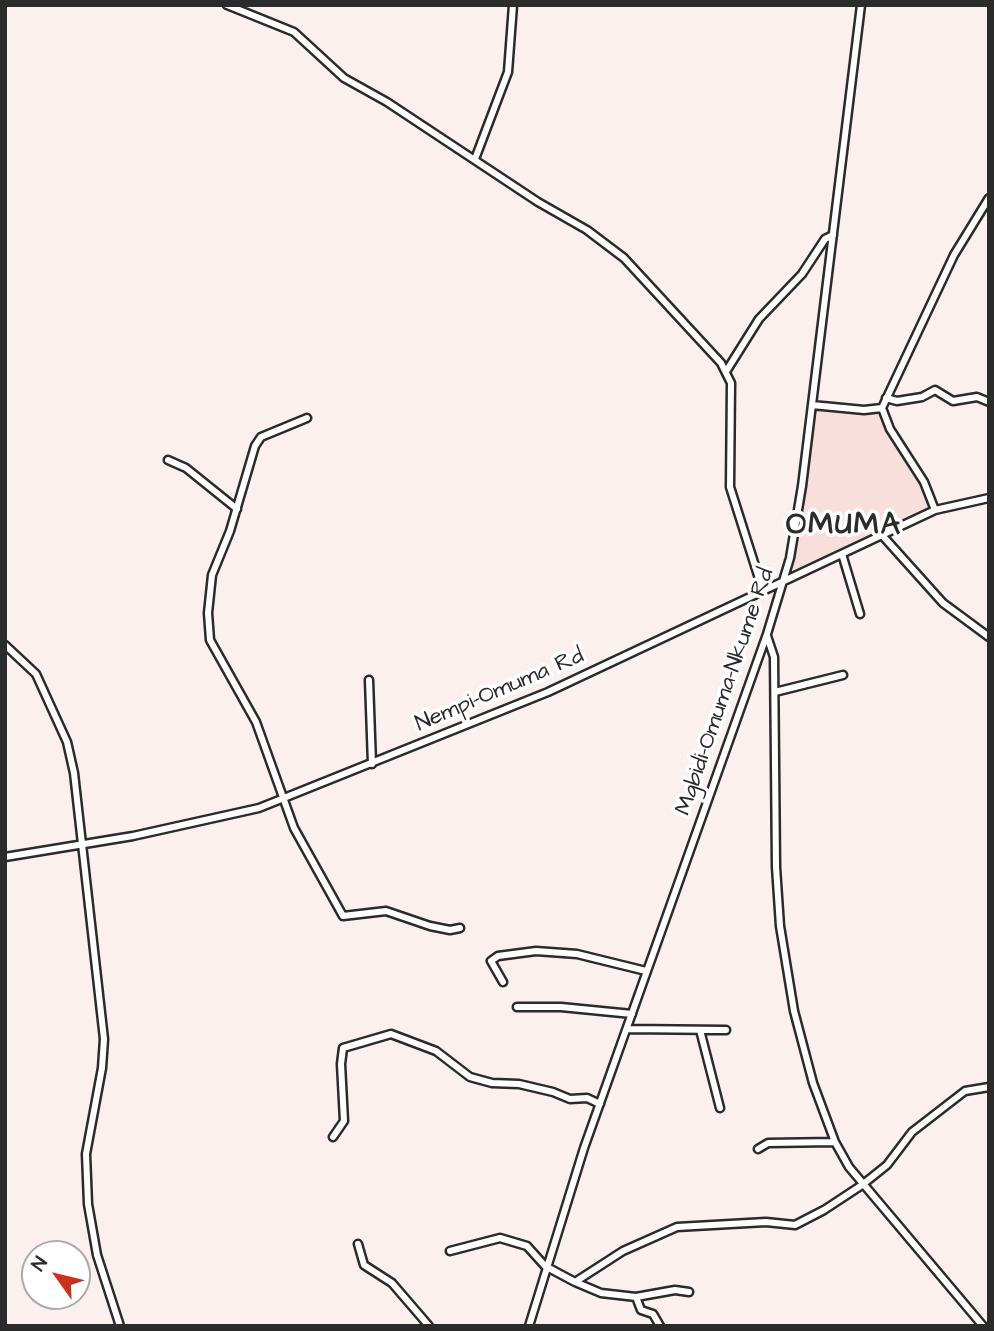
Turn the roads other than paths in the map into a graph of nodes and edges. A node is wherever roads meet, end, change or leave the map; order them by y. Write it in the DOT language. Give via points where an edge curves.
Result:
graph roads {
  1 [pos="227,5"];
  2 [pos="513,5"];
  3 [pos="861,5"];
  4 [pos="475,159"];
  5 [pos="989,198"];
  6 [pos="833,235"];
  7 [pos="727,370"];
  8 [pos="886,398"];
  9 [pos="989,402"];
  10 [pos="812,405"];
  11 [pos="882,408"];
  12 [pos="307,418"];
  13 [pos="167,460"];
  14 [pos="989,498"];
  15 [pos="237,509"];
  16 [pos="935,510"];
  17 [pos="881,534"];
  18 [pos="842,554"];
  19 [pos="784,580"];
  20 [pos="763,591"];
  21 [pos="860,614"];
  22 [pos="767,634"];
  23 [pos="989,637"];
  24 [pos="5,645"];
  25 [pos="843,675"];
  26 [pos="369,680"];
  27 [pos="775,692"];
  28 [pos="372,764"];
  29 [pos="281,797"];
  30 [pos="80,844"];
  31 [pos="5,857"];
  32 [pos="460,928"];
  33 [pos="646,971"];
  34 [pos="503,982"];
  35 [pos="517,1007"];
  36 [pos="632,1014"];
  37 [pos="626,1029"];
  38 [pos="700,1030"];
  39 [pos="726,1030"];
  40 [pos="989,1087"];
  41 [pos="600,1104"];
  42 [pos="720,1108"];
  43 [pos="333,1137"];
  44 [pos="835,1142"];
  45 [pos="758,1149"];
  46 [pos="862,1185"];
  47 [pos="358,1244"];
  48 [pos="450,1251"];
  49 [pos="545,1266"];
  50 [pos="575,1282"];
  51 [pos="690,1292"];
  52 [pos="636,1297"];
  53 [pos="120,1326"];
  54 [pos="429,1326"];
  55 [pos="529,1326"];
  56 [pos="660,1326"];
  57 [pos="983,1326"];
  1 -- 4 [label="street" via="294,32 344,78"];
  2 -- 4 [label="street" via="508,72"];
  3 -- 6 [label="street, Mgbidi-Omuma-Nkume Rd"];
  4 -- 7 [label="street" via="624,257"];
  5 -- 8 [label="street" via="954,255"];
  6 -- 7 [label="street" via="760,319"];
  6 -- 10 [label="street, Mgbidi-Omuma-Nkume Rd"];
  7 -- 20 [label="street" via="733,418 730,487"];
  8 -- 9 [label="street" via="922,397 935,390 953,401 977,397"];
  8 -- 11 [label="street"];
  10 -- 11 [label="street"];
  10 -- 19 [label="street, Mgbidi-Omuma-Nkume Rd"];
  11 -- 16 [label="street"];
  12 -- 15 [label="street" via="261,437 249,458"];
  13 -- 15 [label="street" via="186,468"];
  14 -- 16 [label="street, Nempi-Omuma Rd"];
  15 -- 29 [label="street" via="210,583 210,640 256,722"];
  16 -- 17 [label="street, Nempi-Omuma Rd"];
  17 -- 18 [label="street, Nempi-Omuma Rd"];
  17 -- 23 [label="street" via="943,603"];
  18 -- 19 [label="street, Nempi-Omuma Rd"];
  18 -- 21 [label="street"];
  19 -- 20 [label="street, Nempi-Omuma Rd"];
  19 -- 22 [label="street, Mgbidi-Omuma-Nkume Rd"];
  20 -- 28 [label="street, Nempi-Omuma Rd" via="548,692"];
  22 -- 27 [label="street" via="774,657"];
  22 -- 33 [label="street, Mgbidi-Omuma-Nkume Rd"];
  24 -- 30 [label="street" via="36,674 67,742"];
  25 -- 27 [label="street"];
  26 -- 28 [label="street"];
  27 -- 44 [label="street" via="776,867 787,975 813,1083"];
  28 -- 29 [label="street, Nempi-Omuma Rd"];
  29 -- 30 [label="street, Nempi-Omuma Rd" via="259,808"];
  29 -- 32 [label="street" via="343,916 386,911 430,926"];
  30 -- 31 [label="street, Nempi-Omuma Rd"];
  30 -- 53 [label="street" via="104,1039 86,1154 88,1204 97,1255"];
  33 -- 34 [label="street" via="578,954 536,951 491,961"];
  33 -- 36 [label="street, Mgbidi-Omuma-Nkume Rd"];
  35 -- 36 [label="street"];
  36 -- 37 [label="street, Mgbidi-Omuma-Nkume Rd"];
  37 -- 38 [label="street"];
  37 -- 41 [label="street, Mgbidi-Omuma-Nkume Rd"];
  38 -- 39 [label="street"];
  38 -- 42 [label="street"];
  40 -- 46 [label="street" via="965,1091 923,1124 887,1165"];
  41 -- 43 [label="street" via="470,1077 436,1051 391,1034 344,1048 344,1121"];
  41 -- 49 [label="street, Mgbidi-Omuma-Nkume Rd"];
  44 -- 45 [label="street" via="768,1143"];
  44 -- 46 [label="street"];
  46 -- 50 [label="street" via="795,1225 677,1227 623,1251"];
  46 -- 57 [label="street"];
  47 -- 54 [label="street" via="363,1265 392,1283"];
  48 -- 49 [label="street" via="500,1238 527,1246"];
  49 -- 50 [label="street"];
  49 -- 55 [label="street, Mgbidi-Omuma-Nkume Rd"];
  50 -- 52 [label="street" via="601,1293"];
  51 -- 52 [label="street"];
  52 -- 56 [label="street" via="641,1310 653,1314"];
}
